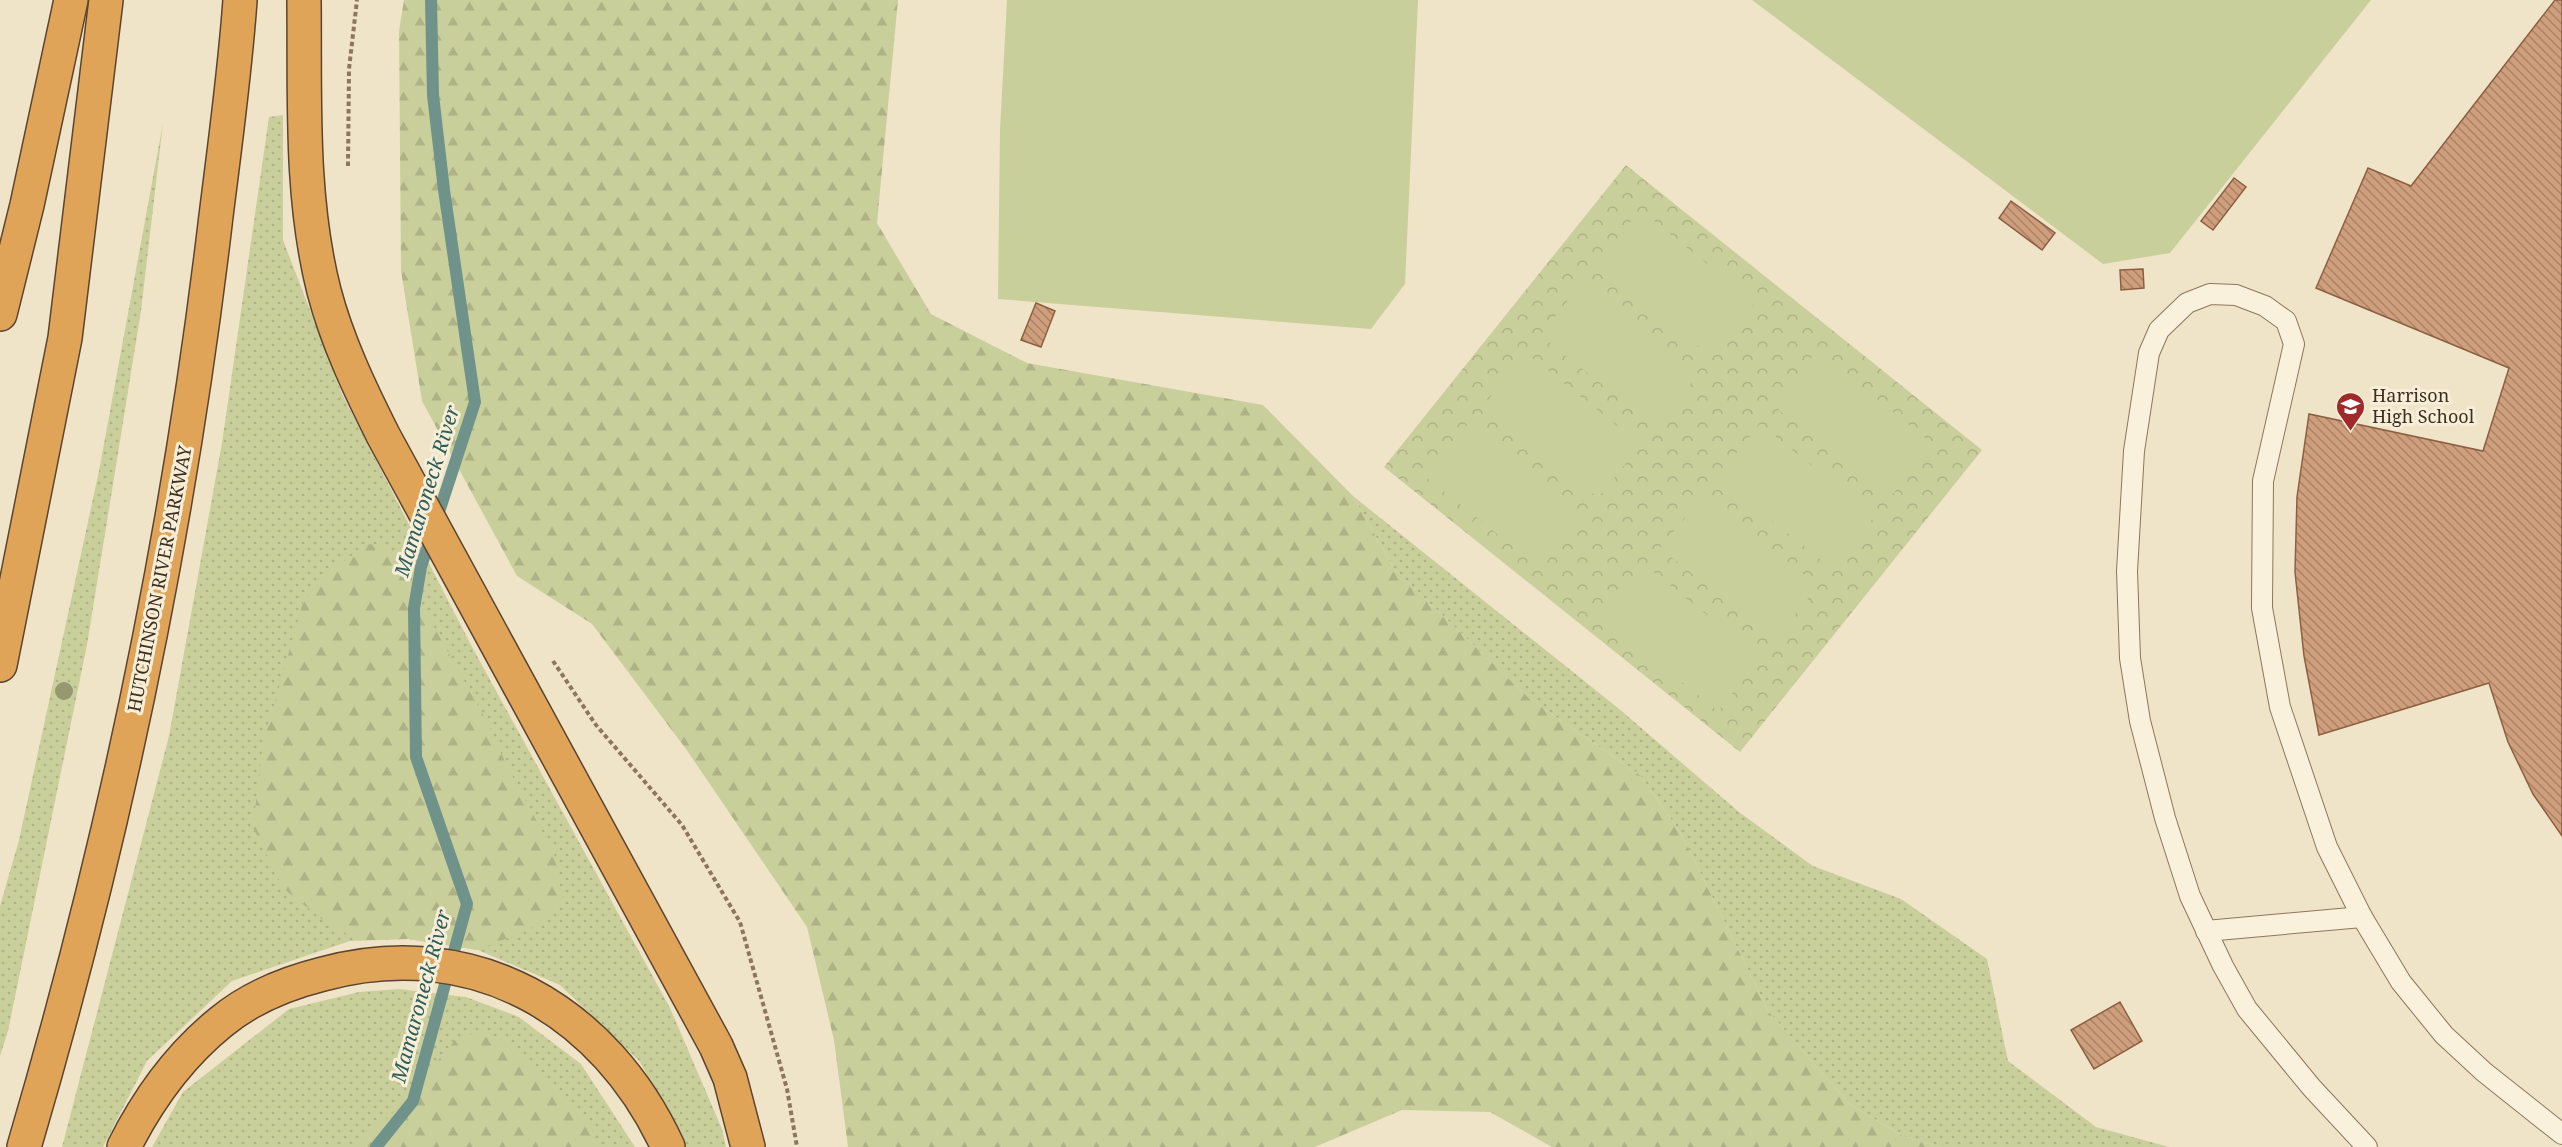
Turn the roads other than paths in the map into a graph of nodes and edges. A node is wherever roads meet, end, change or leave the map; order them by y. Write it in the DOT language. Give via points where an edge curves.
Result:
graph roads {
  1 [pos="71,0"];
  2 [pos="106,0"];
  3 [pos="240,0"];
  4 [pos="304,0"];
  5 [pos="0,314"];
  6 [pos="0,665"];
  7 [pos="2362,917"];
  8 [pos="2206,931"];
  9 [pos="2562,1134"];
  10 [pos="24,1147"];
  11 [pos="124,1147"];
  12 [pos="668,1147"];
  13 [pos="748,1147"];
  14 [pos="2367,1147"];
  1 -- 5 [label="highway"];
  2 -- 6 [label="highway" via="65,338"];
  3 -- 10 [label="highway, HUTCHINSON RIVER PARKWAY" via="207,294 157,605 79,951"];
  4 -- 13 [label="highway" via="306,152 312,226 336,328 383,435 716,1046 730,1078"];
  7 -- 8 [label="lane"];
  7 -- 8 [label="lane" via="2328,847 2280,707 2262,608 2263,481 2294,344 2286,321 2265,306 2236,295 2210,294 2187,303 2159,330 2149,353 2134,451 2127,571 2130,658 2140,721 2165,818 2190,896"];
  7 -- 9 [label="lane" via="2401,982 2444,1035"];
  8 -- 14 [label="lane" via="2247,1010"];
  11 -- 12 [label="highway" via="158,1088 222,1020 278,988 310,977 400,962 469,971 524,991 572,1021 609,1056 645,1101"];
}
